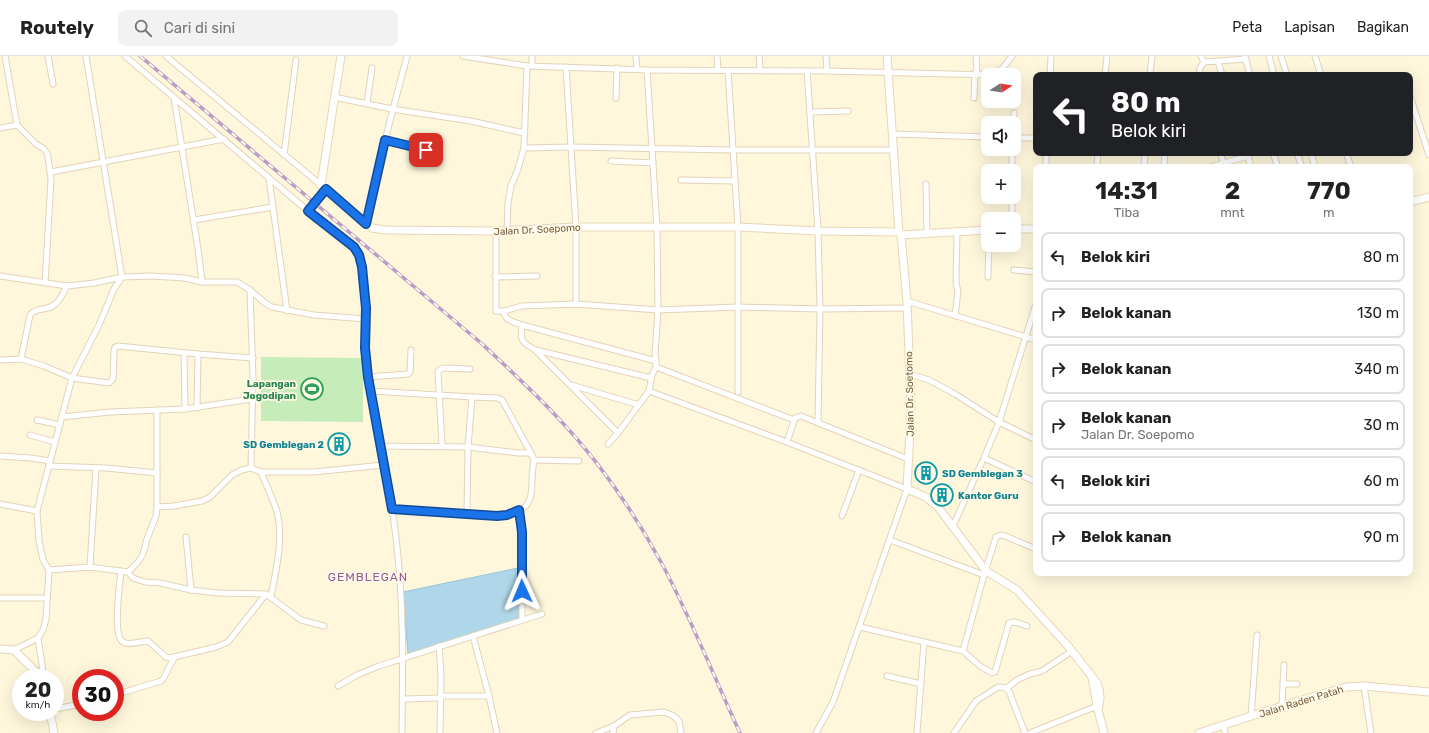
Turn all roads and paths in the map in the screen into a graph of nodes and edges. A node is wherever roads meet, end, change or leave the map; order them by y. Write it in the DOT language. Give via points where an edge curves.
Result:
graph roads {
  1 [pos="5,56"];
  2 [pos="48,56"];
  3 [pos="86,56"];
  4 [pos="124,56"];
  5 [pos="166,56"];
  6 [pos="341,56"];
  7 [pos="407,56"];
  8 [pos="463,56"];
  9 [pos="532,56"];
  10 [pos="636,56"];
  11 [pos="717,56"];
  12 [pos="759,56"];
  13 [pos="826,56"];
  14 [pos="887,56"];
  15 [pos="976,56"];
  16 [pos="1012,56"];
  17 [pos="1051,56"];
  18 [pos="1107,56"];
  19 [pos="1152,56"];
  20 [pos="1201,56"];
  21 [pos="1269,56"];
  22 [pos="1281,56"];
  23 [pos="1315,56"];
  24 [pos="1245,58"];
  25 [pos="296,60"];
  26 [pos="1218,60"];
  27 [pos="1204,62"];
  28 [pos="529,66"];
  29 [pos="566,67"];
  30 [pos="372,68"];
  31 [pos="617,68"];
  32 [pos="637,69"];
  33 [pos="647,70"];
  34 [pos="718,70"];
  35 [pos="728,71"];
  36 [pos="760,71"];
  37 [pos="826,71"];
  38 [pos="807,72"];
  39 [pos="888,72"];
  40 [pos="1050,72"];
  41 [pos="1105,72"];
  42 [pos="1150,72"];
  43 [pos="1199,72"];
  44 [pos="1221,72"];
  45 [pos="1249,72"];
  46 [pos="1273,72"];
  47 [pos="1285,72"];
  48 [pos="1320,72"];
  49 [pos="976,73"];
  50 [pos="53,84"];
  51 [pos="334,97"];
  52 [pos="174,98"];
  53 [pos="616,98"];
  54 [pos="974,98"];
  55 [pos="367,103"];
  56 [pos="1413,105"];
  57 [pos="392,110"];
  58 [pos="848,111"];
  59 [pos="810,112"];
  60 [pos="1014,113"];
  61 [pos="1014,116"];
  62 [pos="17,125"];
  63 [pos="0,128"];
  64 [pos="524,132"];
  65 [pos="893,134"];
  66 [pos="981,137"];
  67 [pos="1021,138"];
  68 [pos="1033,138"];
  69 [pos="224,139"];
  70 [pos="385,140"];
  71 [pos="182,147"];
  72 [pos="571,147"];
  73 [pos="524,148"];
  74 [pos="652,149"];
  75 [pos="426,150"];
  76 [pos="732,150"];
  77 [pos="813,150"];
  78 [pos="894,150"];
  79 [pos="284,155"];
  80 [pos="1429,155"];
  81 [pos="1245,156"];
  82 [pos="104,161"];
  83 [pos="611,161"];
  84 [pos="653,163"];
  85 [pos="1226,164"];
  86 [pos="51,172"];
  87 [pos="269,178"];
  88 [pos="681,180"];
  89 [pos="735,182"];
  90 [pos="926,184"];
  91 [pos="323,187"];
  92 [pos="1429,197"];
  93 [pos="1413,201"];
  94 [pos="273,207"];
  95 [pos="308,211"];
  96 [pos="194,220"];
  97 [pos="366,224"];
  98 [pos="576,227"];
  99 [pos="657,228"];
  100 [pos="738,228"];
  101 [pos="1021,229"];
  102 [pos="1033,229"];
  103 [pos="981,230"];
  104 [pos="496,231"];
  105 [pos="507,231"];
  106 [pos="818,231"];
  107 [pos="957,231"];
  108 [pos="900,234"];
  109 [pos="927,234"];
  110 [pos="989,252"];
  111 [pos="1014,270"];
  112 [pos="1033,272"];
  113 [pos="0,276"];
  114 [pos="537,276"];
  115 [pos="988,276"];
  116 [pos="122,277"];
  117 [pos="495,277"];
  118 [pos="202,282"];
  119 [pos="45,284"];
  120 [pos="67,286"];
  121 [pos="250,290"];
  122 [pos="576,304"];
  123 [pos="907,305"];
  124 [pos="738,307"];
  125 [pos="820,309"];
  126 [pos="658,310"];
  127 [pos="287,311"];
  128 [pos="504,311"];
  129 [pos="1033,313"];
  130 [pos="955,316"];
  131 [pos="366,319"];
  132 [pos="522,326"];
  133 [pos="1025,337"];
  134 [pos="1033,339"];
  135 [pos="534,349"];
  136 [pos="411,350"];
  137 [pos="184,352"];
  138 [pos="198,354"];
  139 [pos="253,358"];
  140 [pos="21,359"];
  141 [pos="0,360"];
  142 [pos="656,364"];
  143 [pos="470,370"];
  144 [pos="910,374"];
  145 [pos="368,377"];
  146 [pos="72,378"];
  147 [pos="651,378"];
  148 [pos="569,384"];
  149 [pos="371,391"];
  150 [pos="649,391"];
  151 [pos="738,392"];
  152 [pos="440,396"];
  153 [pos="472,398"];
  154 [pos="252,399"];
  155 [pos="639,405"];
  156 [pos="197,408"];
  157 [pos="185,409"];
  158 [pos="157,410"];
  159 [pos="62,417"];
  160 [pos="37,420"];
  161 [pos="794,420"];
  162 [pos="999,422"];
  163 [pos="818,423"];
  164 [pos="60,425"];
  165 [pos="618,432"];
  166 [pos="30,435"];
  167 [pos="1033,439"];
  168 [pos="55,442"];
  169 [pos="787,442"];
  170 [pos="608,444"];
  171 [pos="380,446"];
  172 [pos="442,446"];
  173 [pos="468,447"];
  174 [pos="531,453"];
  175 [pos="0,456"];
  176 [pos="908,459"];
  177 [pos="534,460"];
  178 [pos="579,461"];
  179 [pos="982,462"];
  180 [pos="50,464"];
  181 [pos="383,464"];
  182 [pos="96,468"];
  183 [pos="251,468"];
  184 [pos="859,470"];
  185 [pos="261,472"];
  186 [pos="157,473"];
  187 [pos="1033,481"];
  188 [pos="907,489"];
  189 [pos="0,504"];
  190 [pos="157,507"];
  191 [pos="392,509"];
  192 [pos="519,510"];
  193 [pos="37,511"];
  194 [pos="467,514"];
  195 [pos="842,516"];
  196 [pos="954,526"];
  197 [pos="186,538"];
  198 [pos="890,540"];
  199 [pos="1033,548"];
  200 [pos="90,567"];
  201 [pos="49,570"];
  202 [pos="121,571"];
  203 [pos="128,572"];
  204 [pos="985,573"];
  205 [pos="192,590"];
  206 [pos="269,595"];
  207 [pos="0,598"];
  208 [pos="47,598"];
  209 [pos="542,614"];
  210 [pos="522,620"];
  211 [pos="324,626"];
  212 [pos="1027,626"];
  213 [pos="860,627"];
  214 [pos="1257,635"];
  215 [pos="473,636"];
  216 [pos="38,638"];
  217 [pos="924,642"];
  218 [pos="439,646"];
  219 [pos="0,649"];
  220 [pos="14,650"];
  221 [pos="1072,650"];
  222 [pos="963,651"];
  223 [pos="174,658"];
  224 [pos="403,658"];
  225 [pos="1284,665"];
  226 [pos="34,669"];
  227 [pos="42,669"];
  228 [pos="887,676"];
  229 [pos="921,684"];
  230 [pos="1283,684"];
  231 [pos="1297,684"];
  232 [pos="338,686"];
  233 [pos="1364,686"];
  234 [pos="1007,688"];
  235 [pos="124,692"];
  236 [pos="1429,692"];
  237 [pos="489,696"];
  238 [pos="441,697"];
  239 [pos="402,698"];
  240 [pos="1282,706"];
  241 [pos="1097,707"];
  242 [pos="1251,717"];
  243 [pos="52,721"];
  244 [pos="1224,725"];
  245 [pos="614,726"];
  246 [pos="54,733"];
  247 [pos="402,733"];
  248 [pos="440,733"];
  249 [pos="497,733"];
  250 [pos="596,733"];
  251 [pos="613,733"];
  252 [pos="681,733"];
  253 [pos="816,733"];
  254 [pos="917,733"];
  255 [pos="954,733"];
  256 [pos="1025,733"];
  257 [pos="1030,733"];
  258 [pos="1104,733"];
  259 [pos="1199,733"];
  260 [pos="1225,733"];
  261 [pos="1372,733"];
  1 -- 62 [label="street"];
  2 -- 50 [label="street"];
  3 -- 82 [label="street"];
  4 -- 52 [label="street"];
  5 -- 79 [label="street"];
  6 -- 51 [label="street"];
  7 -- 57 [label="street"];
  8 -- 28 [label="street"];
  9 -- 28 [label="street"];
  10 -- 32 [label="street"];
  11 -- 34 [label="street"];
  12 -- 36 [label="street"];
  13 -- 37 [label="street"];
  14 -- 39 [label="street, Jalan Dr. Soetomo"];
  15 -- 49 [label="street"];
  16 -- 49 [label="street" via="1003,68 991,75"];
  17 -- 40 [label="street"];
  18 -- 41 [label="street"];
  19 -- 42 [label="street"];
  20 -- 27 [label="street"];
  21 -- 46 [label="street"];
  22 -- 47 [label="street"];
  23 -- 48 [label="street"];
  24 -- 26 [label="street"];
  24 -- 45 [label="street"];
  25 -- 79 [label="street"];
  26 -- 27 [label="street"];
  26 -- 44 [label="street"];
  27 -- 43 [label="street"];
  28 -- 29 [label="street"];
  28 -- 64 [label="street"];
  29 -- 31 [label="street"];
  29 -- 72 [label="street"];
  30 -- 55 [label="street"];
  31 -- 32 [label="street"];
  31 -- 53 [label="street"];
  32 -- 33 [label="street"];
  33 -- 34 [label="street"];
  33 -- 74 [label="street"];
  34 -- 35 [label="street"];
  35 -- 36 [label="street"];
  35 -- 76 [label="street"];
  36 -- 38 [label="street"];
  37 -- 38 [label="street"];
  37 -- 39 [label="street"];
  38 -- 59 [label="street"];
  39 -- 49 [label="street"];
  39 -- 65 [label="street, Jalan Dr. Soetomo"];
  49 -- 54 [label="street"];
  51 -- 55 [label="street"];
  51 -- 91 [label="street"];
  52 -- 69 [label="street"];
  52 -- 71 [label="street"];
  55 -- 57 [label="street"];
  56 -- 80 [label="street"];
  57 -- 64 [label="street" via="471,121"];
  57 -- 70 [label="street"];
  58 -- 59 [label="street"];
  59 -- 77 [label="street"];
  60 -- 61 [label="street"];
  62 -- 63 [label="street"];
  62 -- 86 [label="street" via="47,153"];
  64 -- 73 [label="street"];
  65 -- 66 [label="street"];
  65 -- 78 [label="street, Jalan Dr. Soetomo"];
  67 -- 68 [label="street"];
  69 -- 71 [label="street"];
  69 -- 87 [label="street"];
  70 -- 75 [label="street"];
  70 -- 97 [label="street"];
  71 -- 82 [label="street"];
  71 -- 96 [label="street"];
  72 -- 73 [label="street"];
  72 -- 74 [label="street"];
  72 -- 98 [label="street"];
  73 -- 105 [label="street" via="511,186"];
  74 -- 76 [label="street"];
  74 -- 84 [label="street"];
  76 -- 77 [label="street"];
  76 -- 89 [label="street"];
  77 -- 78 [label="street"];
  77 -- 106 [label="street"];
  78 -- 108 [label="street, Jalan Dr. Soetomo"];
  79 -- 91 [label="street"];
  81 -- 85 [label="street"];
  82 -- 86 [label="street"];
  82 -- 116 [label="street"];
  83 -- 84 [label="street"];
  84 -- 99 [label="street"];
  86 -- 119 [label="street"];
  87 -- 94 [label="street"];
  87 -- 95 [label="street"];
  88 -- 89 [label="street"];
  89 -- 100 [label="street"];
  90 -- 109 [label="street"];
  91 -- 95 [label="street"];
  91 -- 97 [label="street, Jalan Dr. Soepomo"];
  92 -- 93 [label="street"];
  94 -- 96 [label="street"];
  94 -- 127 [label="street"];
  95 -- 131 [label="street" via="357,252 362,267"];
  96 -- 118 [label="street"];
  97 -- 104 [label="street, Jalan Dr. Soepomo" via="372,228 385,230"];
  98 -- 99 [label="street, Jalan Dr. Soepomo"];
  98 -- 105 [label="street, Jalan Dr. Soepomo"];
  98 -- 122 [label="street"];
  99 -- 100 [label="street, Jalan Dr. Soepomo"];
  99 -- 126 [label="street"];
  100 -- 106 [label="street, Jalan Dr. Soepomo"];
  100 -- 124 [label="street"];
  101 -- 102 [label="street"];
  103 -- 107 [label="street, Jalan Dr. Soepomo"];
  104 -- 105 [label="street, Jalan Dr. Soepomo"];
  104 -- 117 [label="street"];
  106 -- 108 [label="street, Jalan Dr. Soepomo"];
  106 -- 125 [label="street"];
  107 -- 109 [label="street, Jalan Dr. Soepomo"];
  107 -- 130 [label="street" via="958,292"];
  108 -- 109 [label="street, Jalan Dr. Soepomo"];
  108 -- 123 [label="street, Jalan Dr. Soetomo"];
  110 -- 115 [label="street"];
  111 -- 112 [label="street"];
  113 -- 119 [label="street"];
  114 -- 117 [label="street"];
  116 -- 118 [label="street" via="185,278"];
  116 -- 120 [label="street"];
  116 -- 146 [label="street"];
  117 -- 128 [label="street" via="496,311"];
  118 -- 121 [label="street" via="237,282"];
  119 -- 120 [label="street"];
  120 -- 140 [label="street" via="54,306 36,310 30,315"];
  121 -- 127 [label="street" via="272,307"];
  121 -- 139 [label="street"];
  122 -- 126 [label="street"];
  122 -- 128 [label="street" via="522,306"];
  123 -- 125 [label="street"];
  123 -- 130 [label="street"];
  123 -- 144 [label="street, Jalan Dr. Soetomo"];
  124 -- 125 [label="street"];
  124 -- 126 [label="street"];
  124 -- 151 [label="street"];
  125 -- 163 [label="street"];
  126 -- 142 [label="street"];
  127 -- 131 [label="street"];
  128 -- 132 [label="street" via="508,320"];
  129 -- 133 [label="street"];
  130 -- 133 [label="street"];
  131 -- 145 [label="street"];
  132 -- 135 [label="street" via="522,341"];
  132 -- 142 [label="street"];
  133 -- 134 [label="street"];
  133 -- 162 [label="street"];
  135 -- 147 [label="street"];
  135 -- 148 [label="street"];
  136 -- 145 [label="street" via="408,374"];
  137 -- 138 [label="street"];
  137 -- 146 [label="street" via="118,346 114,351 111,382"];
  137 -- 157 [label="street"];
  138 -- 139 [label="street"];
  138 -- 156 [label="street"];
  139 -- 154 [label="street"];
  140 -- 141 [label="street"];
  140 -- 146 [label="street"];
  142 -- 147 [label="street"];
  142 -- 161 [label="street"];
  143 -- 152 [label="street" via="440,369"];
  144 -- 162 [label="street" via="935,383"];
  144 -- 176 [label="street, Jalan Dr. Soetomo" via="912,419"];
  145 -- 149 [label="street"];
  146 -- 159 [label="street"];
  147 -- 150 [label="street"];
  148 -- 155 [label="street"];
  148 -- 165 [label="street"];
  149 -- 152 [label="street"];
  149 -- 171 [label="street"];
  150 -- 155 [label="street"];
  150 -- 169 [label="street"];
  152 -- 153 [label="street"];
  152 -- 172 [label="street"];
  153 -- 173 [label="street"];
  153 -- 174 [label="street" via="502,400"];
  154 -- 156 [label="street"];
  154 -- 183 [label="street"];
  155 -- 165 [label="street"];
  156 -- 157 [label="street"];
  157 -- 158 [label="street"];
  158 -- 159 [label="street"];
  158 -- 186 [label="street"];
  159 -- 164 [label="street"];
  160 -- 164 [label="street"];
  161 -- 163 [label="street" via="799,416"];
  161 -- 169 [label="street"];
  162 -- 167 [label="street"];
  162 -- 187 [label="street" via="984,458"];
  163 -- 176 [label="street"];
  164 -- 168 [label="street"];
  165 -- 170 [label="street"];
  166 -- 168 [label="street"];
  168 -- 180 [label="street"];
  169 -- 184 [label="street"];
  171 -- 172 [label="street"];
  171 -- 181 [label="street"];
  172 -- 173 [label="street"];
  173 -- 174 [label="street"];
  173 -- 194 [label="street"];
  174 -- 177 [label="street"];
  175 -- 180 [label="street" via="31,458"];
  176 -- 188 [label="street, Jalan Dr. Soetomo"];
  177 -- 178 [label="street"];
  177 -- 192 [label="street" via="530,501"];
  179 -- 196 [label="street"];
  180 -- 182 [label="street"];
  180 -- 193 [label="street"];
  181 -- 185 [label="street" via="314,472"];
  181 -- 191 [label="street"];
  182 -- 186 [label="street"];
  182 -- 200 [label="street"];
  183 -- 185 [label="street"];
  183 -- 190 [label="street" via="232,475 202,501"];
  184 -- 188 [label="street"];
  184 -- 195 [label="street"];
  185 -- 206 [label="street" via="277,512 280,528 278,558"];
  186 -- 190 [label="street"];
  188 -- 196 [label="street" via="930,499"];
  188 -- 198 [label="street"];
  189 -- 193 [label="street"];
  190 -- 203 [label="street" via="142,554"];
  191 -- 194 [label="street"];
  191 -- 224 [label="street"];
  192 -- 194 [label="street" via="497,516"];
  192 -- 210 [label="street" via="522,532"];
  193 -- 201 [label="street" via="39,541 43,560"];
  196 -- 204 [label="street"];
  197 -- 205 [label="street"];
  198 -- 204 [label="street"];
  198 -- 213 [label="street"];
  199 -- 204 [label="street" via="1014,538 999,535 995,540"];
  200 -- 201 [label="street"];
  200 -- 202 [label="street"];
  201 -- 208 [label="street"];
  202 -- 203 [label="street"];
  202 -- 223 [label="street" via="117,614 120,640 128,644 148,641 166,657"];
  203 -- 205 [label="street" via="133,578 145,582"];
  204 -- 221 [label="street" via="1017,590"];
  204 -- 222 [label="street"];
  205 -- 206 [label="street"];
  206 -- 211 [label="street" via="301,620"];
  206 -- 223 [label="street" via="228,642"];
  207 -- 208 [label="street"];
  208 -- 216 [label="street" via="46,619"];
  209 -- 210 [label="street"];
  210 -- 215 [label="street"];
  212 -- 222 [label="street" via="1009,623 994,673 990,673"];
  213 -- 217 [label="street"];
  213 -- 253 [label="street" via="833,702"];
  214 -- 242 [label="street"];
  215 -- 218 [label="street"];
  215 -- 237 [label="street"];
  216 -- 220 [label="street"];
  216 -- 227 [label="street"];
  217 -- 222 [label="street"];
  217 -- 229 [label="street"];
  218 -- 224 [label="street"];
  218 -- 238 [label="street"];
  219 -- 220 [label="street"];
  220 -- 226 [label="street"];
  221 -- 234 [label="street" via="1042,671 1021,678"];
  221 -- 241 [label="street" via="1097,683 1100,693"];
  223 -- 235 [label="street" via="161,681"];
  224 -- 232 [label="street" via="357,675"];
  224 -- 239 [label="street"];
  225 -- 230 [label="street"];
  228 -- 229 [label="street"];
  229 -- 254 [label="street"];
  230 -- 231 [label="street"];
  230 -- 240 [label="street"];
  233 -- 236 [label="street, Jalan Raden Patah"];
  233 -- 240 [label="street, Jalan Raden Patah" via="1333,690"];
  233 -- 261 [label="street"];
  234 -- 255 [label="street" via="998,688 976,701"];
  234 -- 256 [label="street"];
  237 -- 238 [label="street"];
  237 -- 249 [label="street"];
  238 -- 239 [label="street"];
  238 -- 248 [label="street"];
  239 -- 247 [label="street"];
  240 -- 242 [label="street, Jalan Raden Patah"];
  241 -- 257 [label="street"];
  241 -- 258 [label="street"];
  242 -- 244 [label="street, Jalan Raden Patah"];
  243 -- 246 [label="street"];
  244 -- 259 [label="street, Jalan Raden Patah"];
  244 -- 260 [label="street"];
  245 -- 250 [label="street"];
  245 -- 251 [label="street"];
  245 -- 252 [label="street" via="630,715 664,712 679,721"];
}
